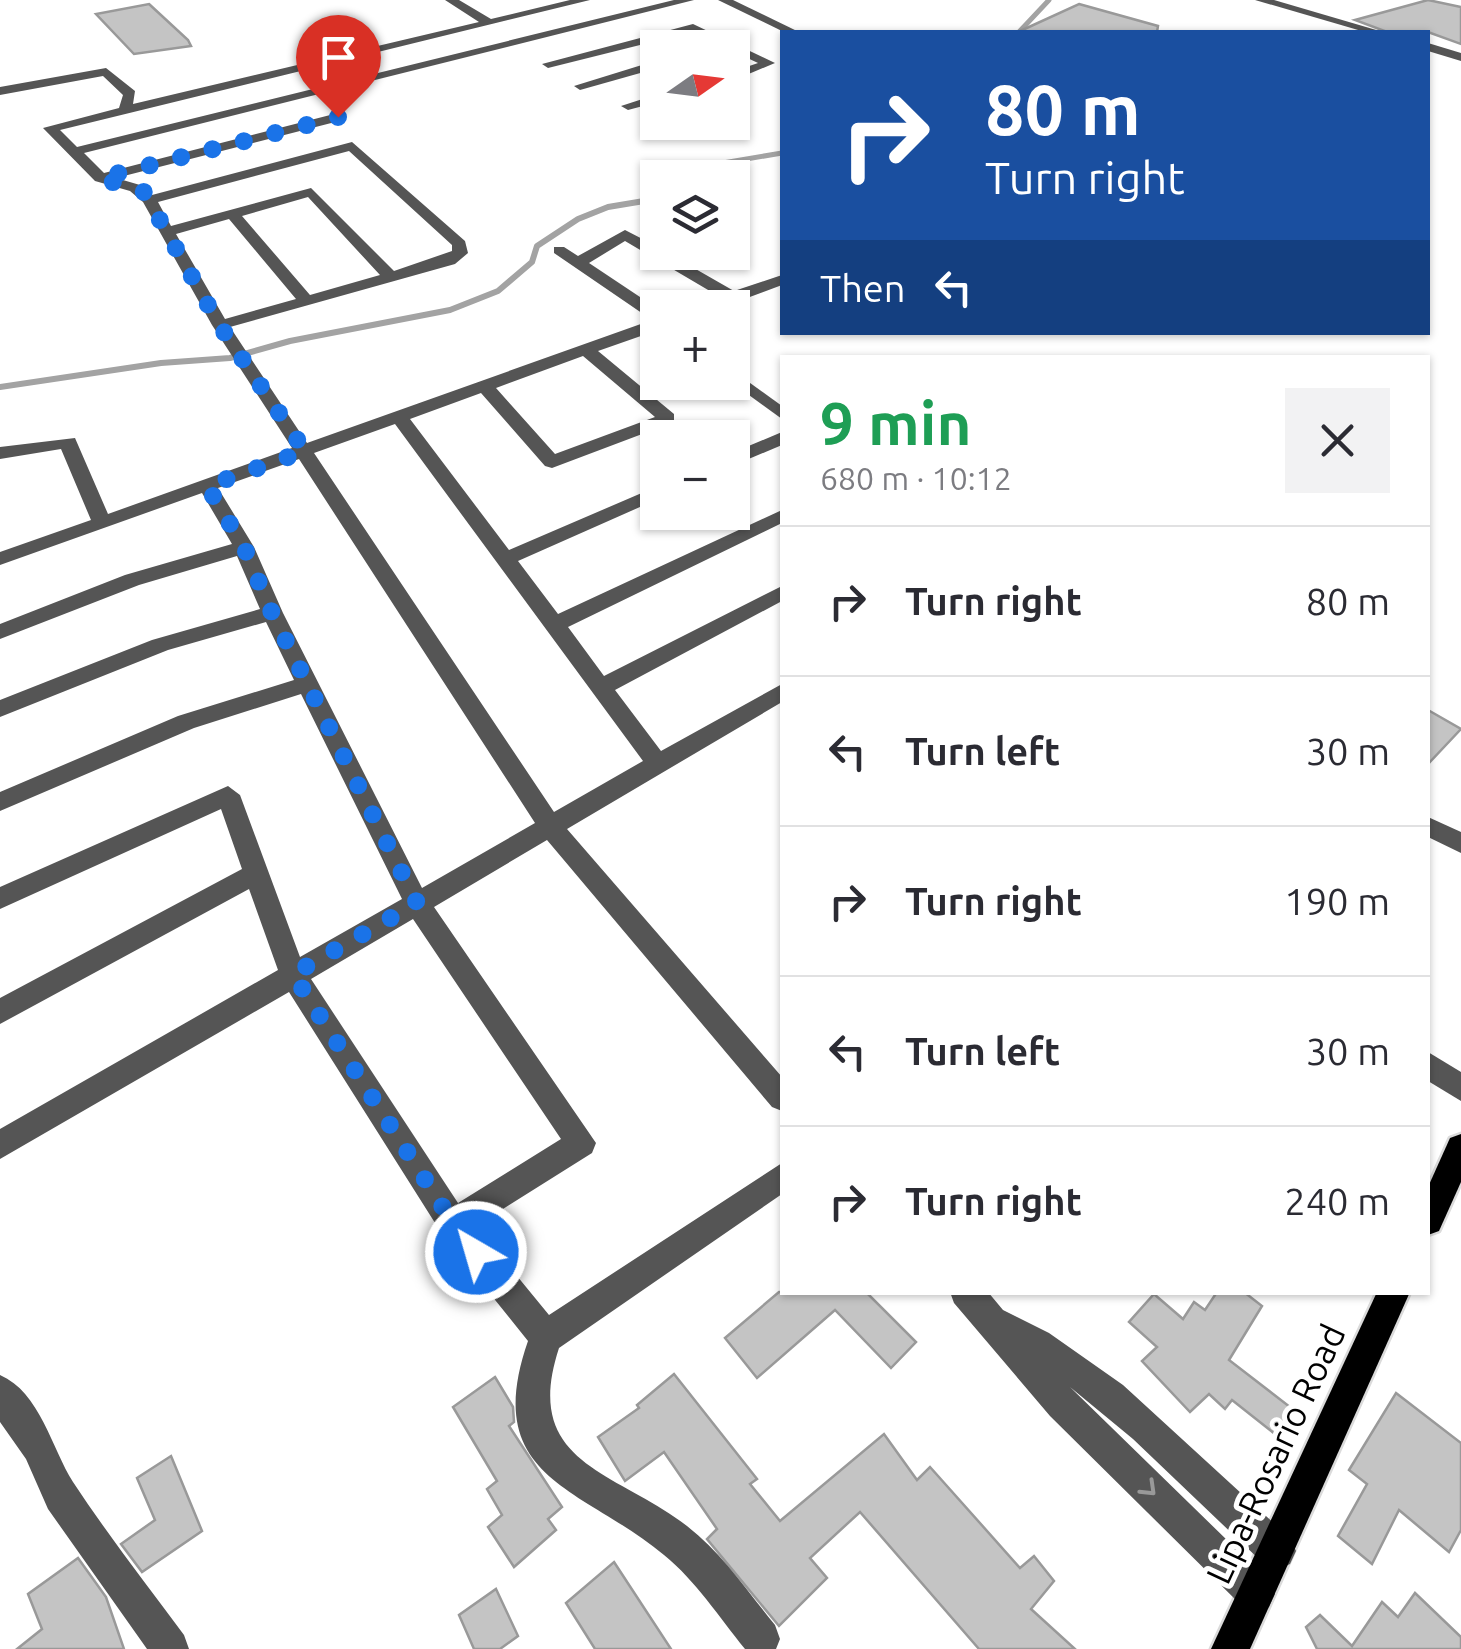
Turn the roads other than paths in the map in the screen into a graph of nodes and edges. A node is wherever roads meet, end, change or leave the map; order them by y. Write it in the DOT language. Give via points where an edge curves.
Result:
graph roads {
  1 [pos="478,0"];
  2 [pos="584,0"];
  3 [pos="688,0"];
  4 [pos="724,0"];
  5 [pos="1261,0"];
  6 [pos="455,2"];
  7 [pos="488,22"];
  8 [pos="787,30"];
  9 [pos="1369,30"];
  10 [pos="780,32"];
  11 [pos="768,34"];
  12 [pos="640,41"];
  13 [pos="1430,48"];
  14 [pos="750,54"];
  15 [pos="1461,56"];
  16 [pos="322,62"];
  17 [pos="548,64"];
  18 [pos="640,69"];
  19 [pos="750,71"];
  20 [pos="351,82"];
  21 [pos="580,86"];
  22 [pos="0,91"];
  23 [pos="640,103"];
  24 [pos="628,106"];
  25 [pos="125,109"];
  26 [pos="338,117"];
  27 [pos="72,152"];
  28 [pos="100,178"];
  29 [pos="149,200"];
  30 [pos="232,214"];
  31 [pos="167,232"];
  32 [pos="559,250"];
  33 [pos="578,263"];
  34 [pos="390,276"];
  35 [pos="780,281"];
  36 [pos="720,290"];
  37 [pos="750,291"];
  38 [pos="307,300"];
  39 [pos="640,308"];
  40 [pos="220,326"];
  41 [pos="640,328"];
  42 [pos="586,350"];
  43 [pos="484,386"];
  44 [pos="750,389"];
  45 [pos="780,412"];
  46 [pos="400,417"];
  47 [pos="780,439"];
  48 [pos="305,451"];
  49 [pos="750,452"];
  50 [pos="0,453"];
  51 [pos="207,486"];
  52 [pos="640,500"];
  53 [pos="780,517"];
  54 [pos="102,523"];
  55 [pos="244,547"];
  56 [pos="505,558"];
  57 [pos="0,559"];
  58 [pos="780,594"];
  59 [pos="272,613"];
  60 [pos="554,624"];
  61 [pos="0,632"];
  62 [pos="307,684"];
  63 [pos="601,687"];
  64 [pos="780,693"];
  65 [pos="0,709"];
  66 [pos="658,764"];
  67 [pos="0,802"];
  68 [pos="550,826"];
  69 [pos="1430,827"];
  70 [pos="1461,844"];
  71 [pos="256,873"];
  72 [pos="0,900"];
  73 [pos="417,903"];
  74 [pos="293,974"];
  75 [pos="0,1012"];
  76 [pos="1430,1065"];
  77 [pos="1461,1088"];
  78 [pos="780,1096"];
  79 [pos="0,1145"];
  80 [pos="1461,1148"];
  81 [pos="780,1178"];
  82 [pos="1430,1216"];
  83 [pos="453,1223"];
  84 [pos="969,1295"];
  85 [pos="1393,1295"];
  86 [pos="998,1326"];
  87 [pos="546,1338"];
  88 [pos="0,1392"];
  89 [pos="1277,1551"];
  90 [pos="1256,1594"];
  91 [pos="761,1639"];
  92 [pos="170,1649"];
  93 [pos="1230,1649"];
  1 -- 6 [label="street"];
  2 -- 7 [label="street"];
  3 -- 20 [label="street"];
  4 -- 8 [label="street"];
  5 -- 9 [label="street"];
  6 -- 7 [label="street"];
  7 -- 16 [label="street"];
  10 -- 11 [label="street"];
  12 -- 17 [label="street"];
  13 -- 15 [label="street"];
  14 -- 19 [label="street" via="769,64"];
  16 -- 20 [label="street"];
  16 -- 25 [label="street"];
  18 -- 21 [label="street"];
  20 -- 27 [label="street"];
  22 -- 25 [label="street" via="101,72 130,94"];
  23 -- 24 [label="street"];
  25 -- 27 [label="street" via="50,128"];
  26 -- 28 [label="street"];
  27 -- 28 [label="street"];
  28 -- 29 [label="street" via="135,188"];
  29 -- 31 [label="street"];
  29 -- 34 [label="street" via="352,146 460,244 450,261"];
  30 -- 31 [label="street"];
  30 -- 34 [label="street" via="312,192"];
  30 -- 38 [label="street"];
  31 -- 40 [label="street"];
  32 -- 33 [label="street"];
  33 -- 36 [label="street" via="625,235"];
  33 -- 39 [label="street"];
  34 -- 38 [label="street"];
  35 -- 37 [label="street"];
  38 -- 40 [label="street"];
  40 -- 48 [label="street"];
  41 -- 42 [label="street"];
  42 -- 43 [label="street"];
  42 -- 43 [label="street" via="668,418 552,462"];
  43 -- 46 [label="street"];
  44 -- 45 [label="street"];
  46 -- 48 [label="street"];
  46 -- 56 [label="street"];
  47 -- 49 [label="street"];
  48 -- 51 [label="street"];
  48 -- 68 [label="street"];
  50 -- 54 [label="street" via="68,442"];
  51 -- 54 [label="street"];
  51 -- 55 [label="street"];
  52 -- 56 [label="street"];
  53 -- 60 [label="street"];
  54 -- 57 [label="street"];
  55 -- 59 [label="street"];
  55 -- 61 [label="street" via="132,580"];
  56 -- 60 [label="street"];
  58 -- 63 [label="street"];
  59 -- 62 [label="street"];
  59 -- 65 [label="street" via="160,645"];
  60 -- 63 [label="street"];
  62 -- 67 [label="street" via="186,722"];
  62 -- 73 [label="street"];
  63 -- 66 [label="street"];
  64 -- 66 [label="street"];
  66 -- 68 [label="street"];
  68 -- 73 [label="street"];
  68 -- 78 [label="street"];
  69 -- 70 [label="street"];
  71 -- 72 [label="street" via="228,794"];
  71 -- 74 [label="street"];
  71 -- 75 [label="street"];
  73 -- 74 [label="street"];
  73 -- 83 [label="street" via="581,1143"];
  74 -- 79 [label="street"];
  74 -- 83 [label="street"];
  76 -- 77 [label="street"];
  80 -- 82 [label="main road"];
  81 -- 87 [label="street"];
  83 -- 87 [label="street"];
  84 -- 86 [label="street"];
  85 -- 89 [label="main road, Lipa-Rosario Road"];
  86 -- 89 [label="street" via="1083,1374"];
  86 -- 90 [label="street, one-way" via="1062,1404"];
  87 -- 91 [label="street" via="530,1372 529,1394 549,1452 574,1477 694,1556"];
  88 -- 92 [label="street" via="42,1450 61,1496"];
  89 -- 90 [label="main road, Lipa-Rosario Road"];
  90 -- 93 [label="main road, Lipa-Rosario Road"];
}
